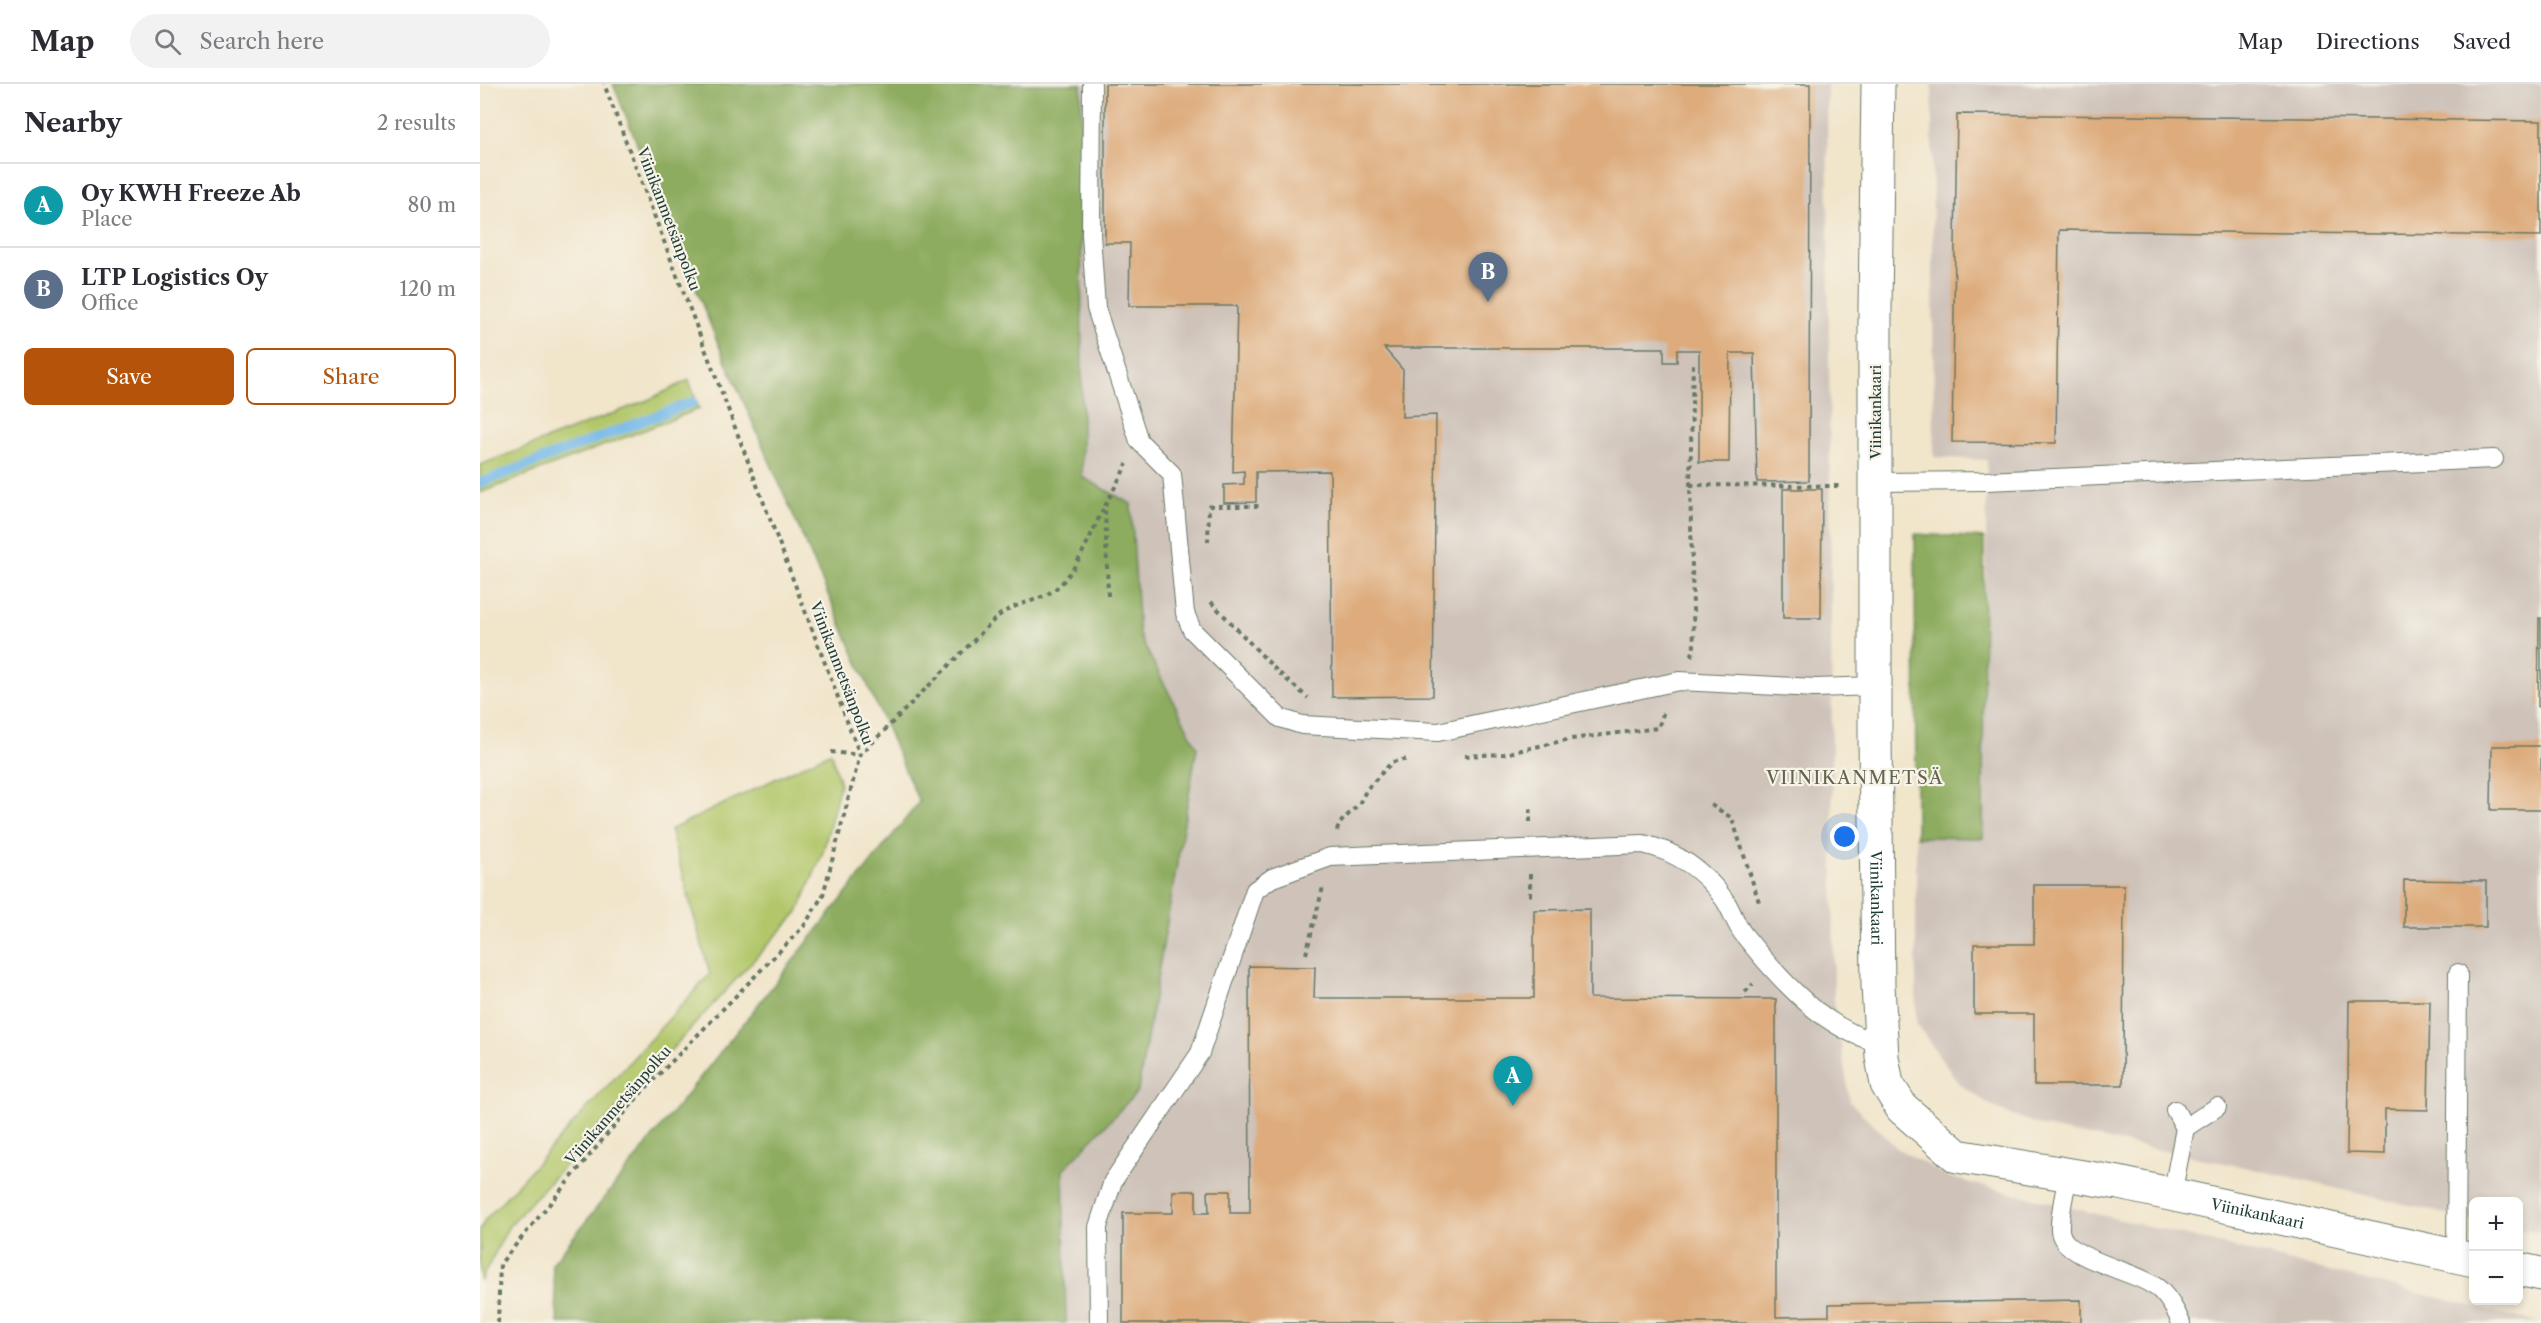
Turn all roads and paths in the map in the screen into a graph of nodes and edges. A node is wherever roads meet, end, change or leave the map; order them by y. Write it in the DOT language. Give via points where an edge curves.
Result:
graph roads {
  1 [pos="604,84"];
  2 [pos="1092,84"];
  3 [pos="1878,84"];
  4 [pos="1693,364"];
  5 [pos="1139,441"];
  6 [pos="2494,459"];
  7 [pos="1865,484"];
  8 [pos="1690,485"];
  9 [pos="1105,506"];
  10 [pos="1259,506"];
  11 [pos="1208,548"];
  12 [pos="1108,596"];
  13 [pos="1208,598"];
  14 [pos="1679,681"];
  15 [pos="1875,686"];
  16 [pos="1312,701"];
  17 [pos="831,752"];
  18 [pos="860,755"];
  19 [pos="1458,756"];
  20 [pos="1412,759"];
  21 [pos="1359,804"];
  22 [pos="2458,973"];
  23 [pos="1881,1043"];
  24 [pos="2217,1107"];
  25 [pos="2175,1110"];
  26 [pos="2185,1128"];
  27 [pos="2067,1175"];
  28 [pos="2172,1195"];
  29 [pos="2465,1258"];
  30 [pos="2523,1270"];
  31 [pos="2541,1274"];
  32 [pos="498,1323"];
  33 [pos="1099,1323"];
  34 [pos="2181,1323"];
  1 -- 18 [label="path, Viinikanmetsänpolku"];
  2 -- 5 [label="lane" via="1091,234 1096,308"];
  3 -- 7 [label="street, Viinikankaari"];
  4 -- 8 [label="path"];
  5 -- 9 [label="path"];
  5 -- 14 [label="lane" via="1172,474 1185,613 1192,630 1280,718 1302,725 1438,732"];
  6 -- 7 [label="lane"];
  7 -- 8 [label="path"];
  7 -- 15 [label="street, Viinikankaari"];
  8 -- 14 [label="path" via="1694,650"];
  9 -- 12 [label="path"];
  9 -- 18 [label="path" via="1066,579 1050,593 1009,607 997,617"];
  10 -- 11 [label="path" via="1209,506"];
  13 -- 16 [label="path" via="1278,672"];
  14 -- 15 [label="lane" via="1816,688"];
  14 -- 19 [label="path" via="1658,728 1571,739 1504,754"];
  15 -- 23 [label="street, Viinikankaari"];
  17 -- 18 [label="path"];
  18 -- 32 [label="path, Viinikanmetsänpolku" via="823,896 804,926 642,1092 500,1264"];
  20 -- 21 [label="path" via="1392,762"];
  22 -- 29 [label="lane"];
  23 -- 27 [label="street, Viinikankaari" via="1887,1084 1902,1108 1957,1156"];
  23 -- 33 [label="lane" via="1859,1039 1829,1020 1794,989 1742,933 1724,899 1700,871 1669,850 1643,844 1330,857 1272,878 1255,890 1200,1053 1113,1181 1098,1227"];
  24 -- 26 [label="lane"];
  25 -- 26 [label="lane"];
  26 -- 28 [label="lane"];
  27 -- 28 [label="street, Viinikankaari"];
  27 -- 34 [label="lane" via="2060,1232 2070,1248 2161,1290"];
  28 -- 29 [label="street, Viinikankaari"];
  30 -- 31 [label="street"];
}
